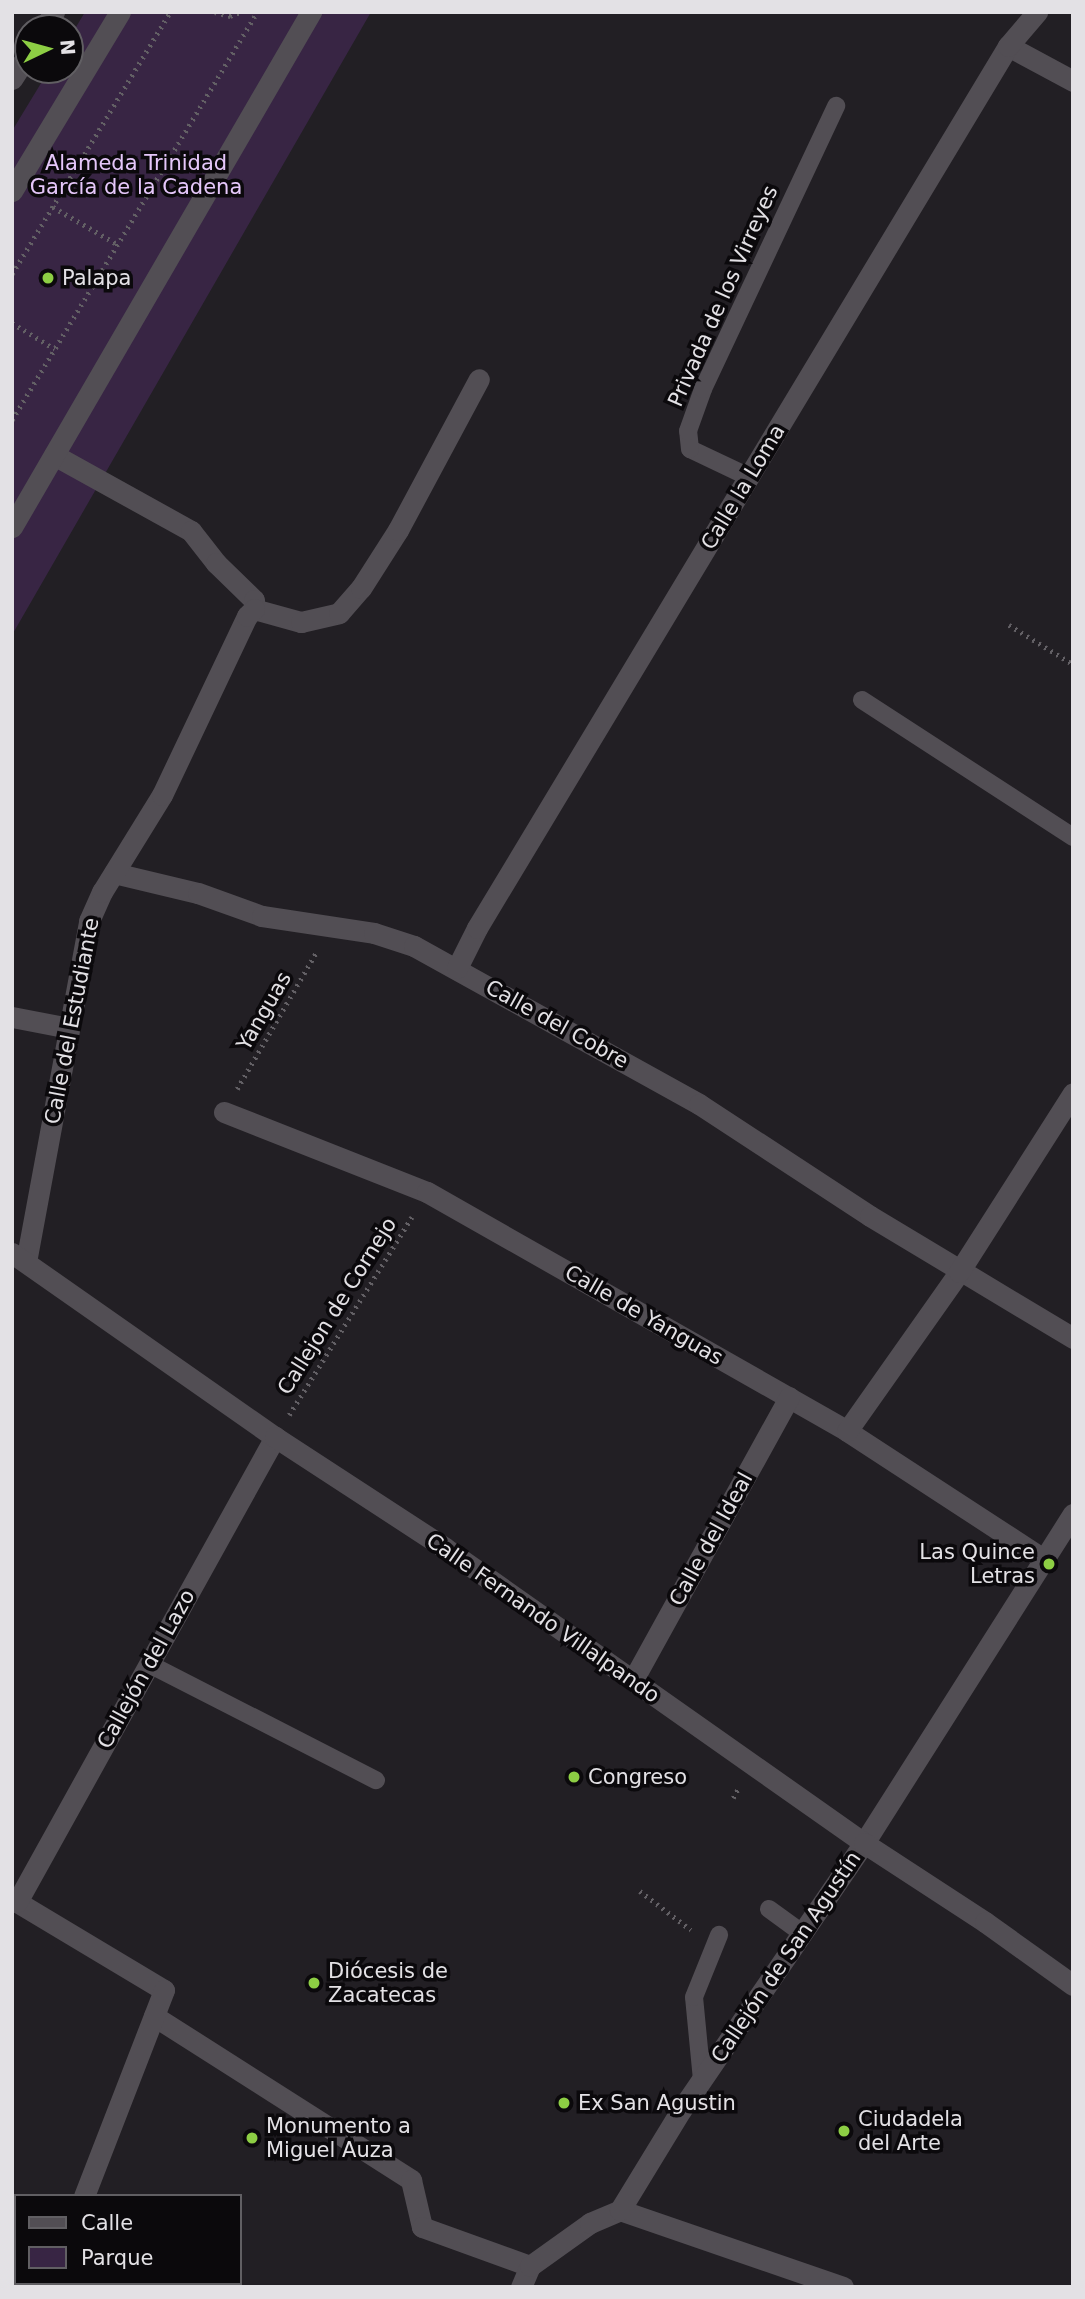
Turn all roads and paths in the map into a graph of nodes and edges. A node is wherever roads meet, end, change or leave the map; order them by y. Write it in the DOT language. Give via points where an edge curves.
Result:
graph roads {
  1 [pos="120,12"];
  2 [pos="170,12"];
  3 [pos="215,12"];
  4 [pos="241,12"];
  5 [pos="257,12"];
  6 [pos="311,12"];
  7 [pos="1037,12"];
  8 [pos="1008,46"];
  9 [pos="1073,82"];
  10 [pos="836,106"];
  11 [pos="12,191"];
  12 [pos="53,207"];
  13 [pos="117,244"];
  14 [pos="12,274"];
  15 [pos="12,323"];
  16 [pos="55,349"];
  17 [pos="479,379"];
  18 [pos="12,420"];
  19 [pos="54,455"];
  20 [pos="748,478"];
  21 [pos="12,527"];
  22 [pos="254,609"];
  23 [pos="1009,625"];
  24 [pos="1073,664"];
  25 [pos="862,700"];
  26 [pos="1073,837"];
  27 [pos="114,873"];
  28 [pos="332,926"];
  29 [pos="457,968"];
  30 [pos="12,1017"];
  31 [pos="69,1028"];
  32 [pos="1073,1093"];
  33 [pos="224,1112"];
  34 [pos="427,1192"];
  35 [pos="19,1258"];
  36 [pos="959,1272"];
  37 [pos="1073,1338"];
  38 [pos="789,1397"];
  39 [pos="848,1431"];
  40 [pos="275,1437"];
  41 [pos="1073,1514"];
  42 [pos="1042,1558"];
  43 [pos="149,1664"];
  44 [pos="633,1680"];
  45 [pos="376,1780"];
  46 [pos="738,1788"];
  47 [pos="733,1798"];
  48 [pos="864,1843"];
  49 [pos="640,1891"];
  50 [pos="14,1900"];
  51 [pos="769,1909"];
  52 [pos="695,1932"];
  53 [pos="802,1933"];
  54 [pos="719,1935"];
  55 [pos="1073,1985"];
  56 [pos="155,2016"];
  57 [pos="702,2080"];
  58 [pos="85,2194"];
  59 [pos="620,2210"];
  60 [pos="530,2266"];
  61 [pos="521,2287"];
  62 [pos="843,2287"];
  1 -- 11 [label="street"];
  2 -- 12 [label="path"];
  3 -- 4 [label="path" via="230,16"];
  5 -- 13 [label="path"];
  6 -- 19 [label="street"];
  7 -- 8 [label="street, Calle la Loma"];
  8 -- 9 [label="street"];
  8 -- 20 [label="street, Calle la Loma"];
  10 -- 20 [label="lane, Privada de los Virreyes" via="703,389 688,431 690,449"];
  12 -- 13 [label="path"];
  12 -- 14 [label="path"];
  13 -- 16 [label="path"];
  15 -- 16 [label="path"];
  16 -- 18 [label="path"];
  17 -- 22 [label="street" via="398,530 339,613 302,622"];
  19 -- 21 [label="street"];
  19 -- 22 [label="street" via="191,531 216,564 254,600"];
  20 -- 29 [label="street, Calle la Loma"];
  22 -- 27 [label="street, Calle del Estudiante" via="162,795"];
  23 -- 24 [label="path"];
  25 -- 26 [label="lane"];
  27 -- 28 [label="street, Calle del Cobre" via="198,893 262,916"];
  27 -- 31 [label="street, Calle del Estudiante" via="89,921"];
  28 -- 29 [label="street, Calle del Cobre" via="394,940"];
  28 -- 33 [label="path, Yanguas"];
  29 -- 36 [label="street, Calle del Cobre" via="699,1104"];
  30 -- 31 [label="street"];
  31 -- 35 [label="street, Calle del Estudiante"];
  32 -- 36 [label="street"];
  33 -- 34 [label="street, Calle de Yanguas"];
  34 -- 38 [label="street, Calle de Yanguas"];
  34 -- 40 [label="path, Callejon de Cornejo"];
  35 -- 40 [label="street, Calle Fernando Villalpando"];
  36 -- 37 [label="street, Calle del Cobre"];
  36 -- 39 [label="street"];
  38 -- 39 [label="street, Calle de Yanguas"];
  38 -- 44 [label="street, Calle del Ideal"];
  39 -- 42 [label="street, Calle de Yanguas"];
  40 -- 43 [label="street, Callejón del Lazo"];
  40 -- 44 [label="street, Calle Fernando Villalpando" via="445,1548"];
  41 -- 42 [label="street, Callejón de San Agustín"];
  42 -- 48 [label="street, Callejón de San Agustín"];
  43 -- 45 [label="lane"];
  43 -- 50 [label="street, Callejón del Lazo"];
  44 -- 48 [label="street, Calle Fernando Villalpando"];
  46 -- 47 [label="path"];
  48 -- 53 [label="street, Callejón de San Agustín"];
  48 -- 55 [label="street, Calle Fernando Villalpando"];
  49 -- 52 [label="path"];
  50 -- 56 [label="street" via="164,1990"];
  51 -- 53 [label="lane"];
  53 -- 57 [label="street, Callejón de San Agustín"];
  54 -- 57 [label="lane" via="694,1997"];
  56 -- 58 [label="street"];
  56 -- 60 [label="street" via="411,2180 422,2227"];
  57 -- 59 [label="street, Callejón de San Agustín"];
  59 -- 60 [label="street" via="590,2223"];
  59 -- 62 [label="street"];
  60 -- 61 [label="street"];
}
